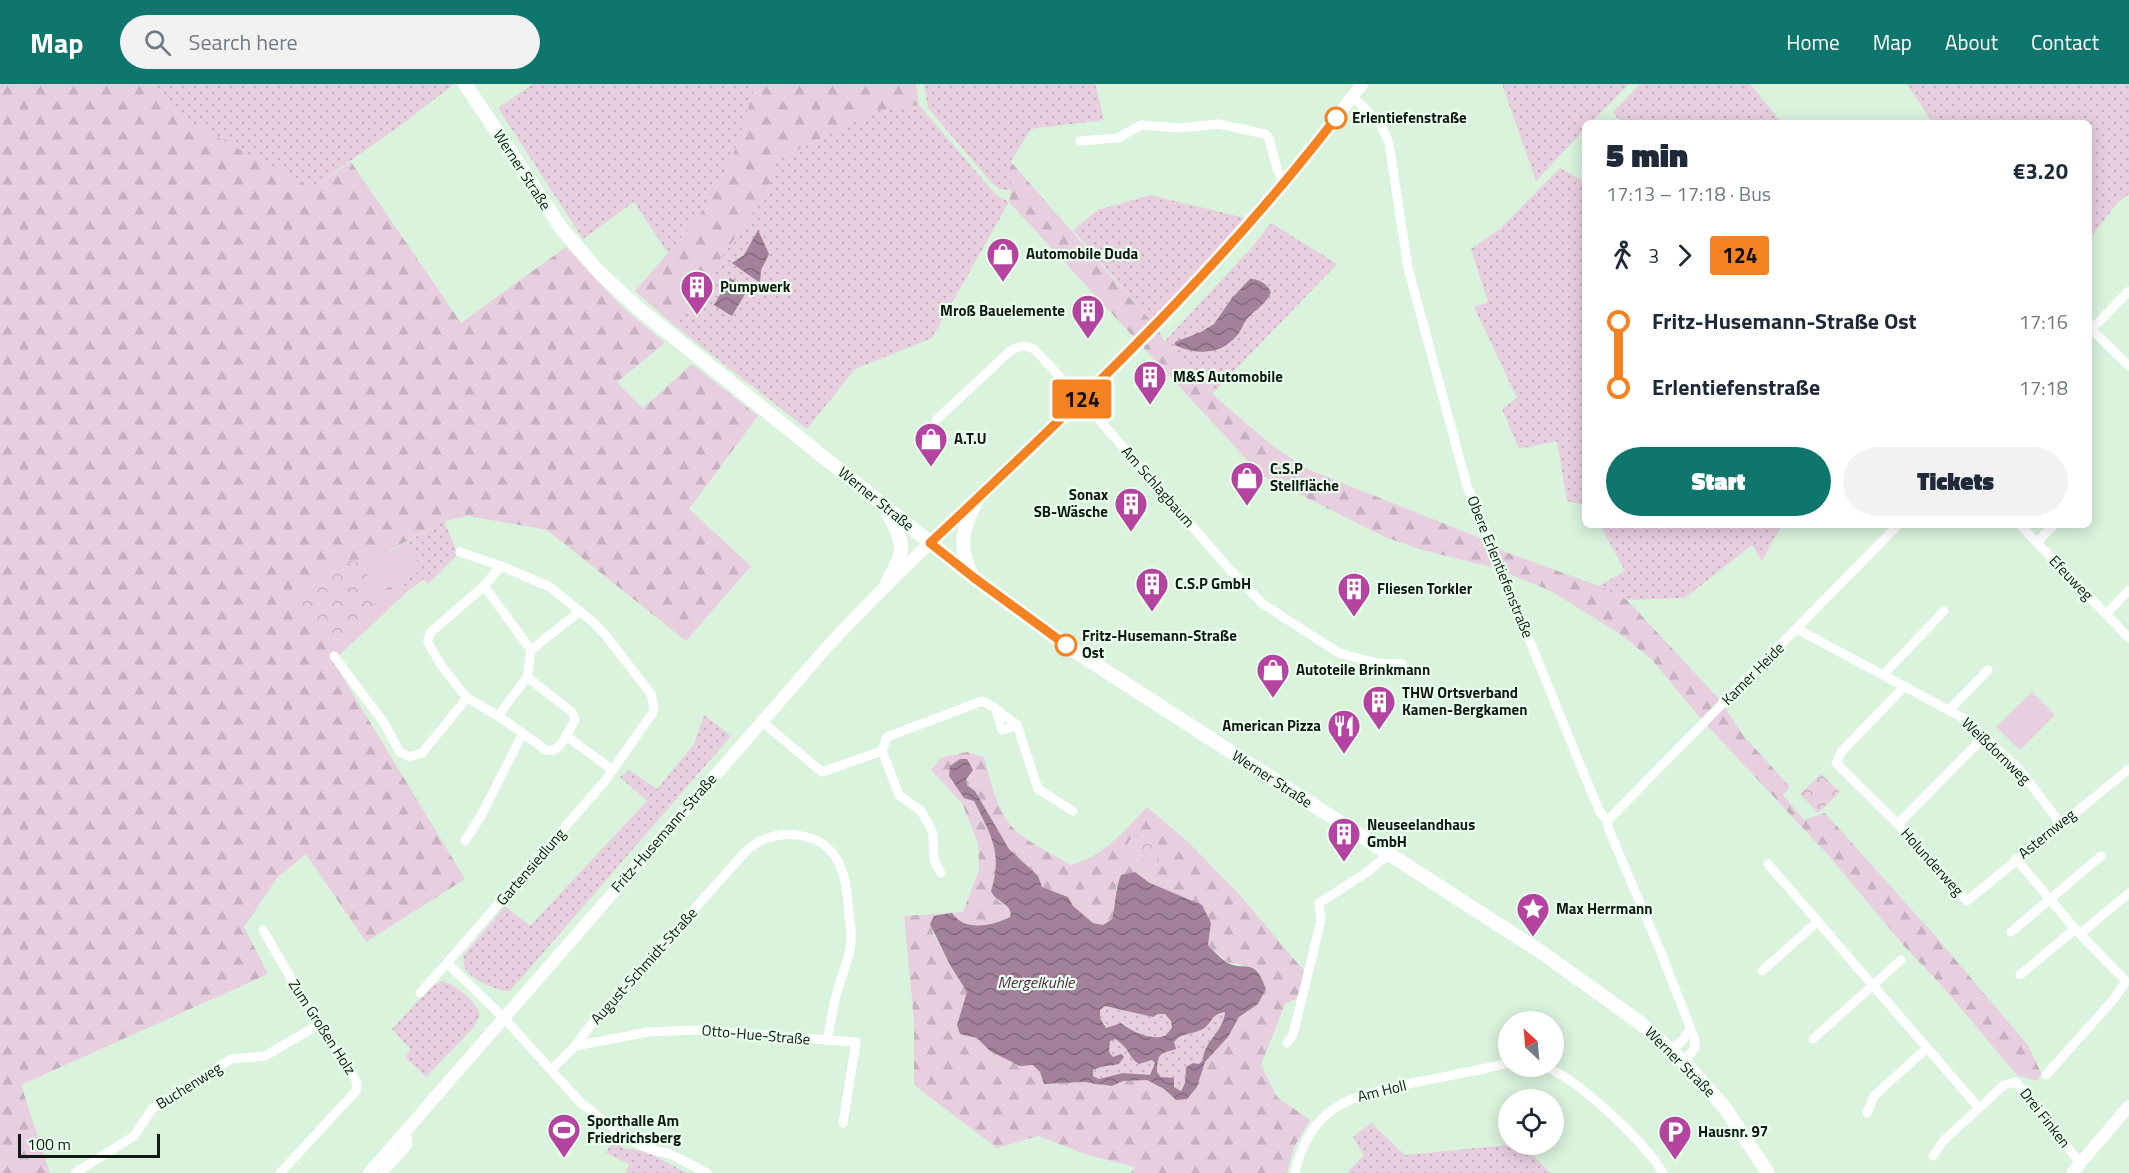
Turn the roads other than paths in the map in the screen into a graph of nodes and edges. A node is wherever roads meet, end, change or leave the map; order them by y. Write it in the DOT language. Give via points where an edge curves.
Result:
graph roads {
  1 [pos="465,84"];
  2 [pos="1362,84"];
  3 [pos="1353,97"];
  4 [pos="1080,141"];
  5 [pos="1284,183"];
  6 [pos="2129,291"];
  7 [pos="2092,328"];
  8 [pos="2092,332"];
  9 [pos="2129,366"];
  10 [pos="1081,399"];
  11 [pos="936,420"];
  12 [pos="978,498"];
  13 [pos="883,504"];
  14 [pos="1895,528"];
  15 [pos="2023,528"];
  16 [pos="2051,528"];
  17 [pos="2037,542"];
  18 [pos="930,543"];
  19 [pos="460,552"];
  20 [pos="501,566"];
  21 [pos="973,577"];
  22 [pos="887,583"];
  23 [pos="484,586"];
  24 [pos="2129,590"];
  25 [pos="580,611"];
  26 [pos="1944,611"];
  27 [pos="2106,614"];
  28 [pos="1797,629"];
  29 [pos="2129,638"];
  30 [pos="531,650"];
  31 [pos="334,656"];
  32 [pos="1402,664"];
  33 [pos="1988,670"];
  34 [pos="1884,674"];
  35 [pos="527,677"];
  36 [pos="1905,686"];
  37 [pos="467,698"];
  38 [pos="1949,710"];
  39 [pos="498,716"];
  40 [pos="761,721"];
  41 [pos="523,733"];
  42 [pos="566,736"];
  43 [pos="1985,736"];
  44 [pos="882,751"];
  45 [pos="2129,769"];
  46 [pos="613,770"];
  47 [pos="1073,811"];
  48 [pos="1607,821"];
  49 [pos="2060,823"];
  50 [pos="1898,824"];
  51 [pos="465,841"];
  52 [pos="1389,854"];
  53 [pos="2101,855"];
  54 [pos="2016,859"];
  55 [pos="1768,864"];
  56 [pos="941,873"];
  57 [pos="2129,893"];
  58 [pos="2050,900"];
  59 [pos="1967,901"];
  60 [pos="1817,922"];
  61 [pos="263,930"];
  62 [pos="2011,932"];
  63 [pos="2077,932"];
  64 [pos="1901,960"];
  65 [pos="447,963"];
  66 [pos="1762,971"];
  67 [pos="2020,975"];
  68 [pos="1873,985"];
  69 [pos="420,993"];
  70 [pos="503,1017"];
  71 [pos="318,1025"];
  72 [pos="1690,1028"];
  73 [pos="1813,1039"];
  74 [pos="827,1041"];
  75 [pos="1287,1043"];
  76 [pos="575,1046"];
  77 [pos="1928,1048"];
  78 [pos="1671,1050"];
  79 [pos="1684,1062"];
  80 [pos="1498,1065"];
  81 [pos="552,1070"];
  82 [pos="2046,1076"];
  83 [pos="1564,1077"];
  84 [pos="2129,1106"];
  85 [pos="1979,1108"];
  86 [pos="1868,1113"];
  87 [pos="843,1123"];
  88 [pos="406,1129"];
  89 [pos="1933,1156"];
  90 [pos="2076,1168"];
  91 [pos="75,1173"];
  92 [pos="279,1173"];
  93 [pos="369,1173"];
  94 [pos="383,1173"];
  95 [pos="707,1173"];
  96 [pos="1295,1173"];
  97 [pos="1663,1173"];
  98 [pos="1768,1173"];
  1 -- 13 [label="main road, Werner Straße" via="562,229 599,272 639,309"];
  2 -- 3 [label="street, Fritz-Husemann-Straße"];
  3 -- 5 [label="street, Fritz-Husemann-Straße"];
  3 -- 48 [label="street, Obere Erlentiefenstraße" via="1380,123 1389,143 1408,268 1467,486 1587,782"];
  4 -- 5 [label="street" via="1118,138 1141,125 1180,128 1218,124 1265,134"];
  5 -- 10 [label="street, Fritz-Husemann-Straße" via="1169,312"];
  6 -- 7 [label="street"];
  8 -- 9 [label="street"];
  10 -- 11 [label="street, Am Schlagbaum" via="1034,349 1017,346"];
  10 -- 12 [label="street, Fritz-Husemann-Straße"];
  10 -- 32 [label="street, Am Schlagbaum" via="1263,604 1339,653 1377,663"];
  12 -- 18 [label="street, Fritz-Husemann-Straße"];
  12 -- 21 [label="main road" via="963,536 965,562"];
  13 -- 18 [label="main road, Werner Straße"];
  13 -- 22 [label="main road" via="902,548"];
  14 -- 28 [label="street, Kamer Heide"];
  15 -- 17 [label="street, Efeuweg"];
  16 -- 17 [label="street, Efeuweg"];
  17 -- 27 [label="street, Efeuweg"];
  18 -- 21 [label="main road, Werner Straße"];
  18 -- 22 [label="street, Fritz-Husemann-Straße"];
  19 -- 20 [label="street, Gartensiedlung"];
  20 -- 23 [label="street"];
  20 -- 25 [label="street, Gartensiedlung" via="550,587"];
  21 -- 52 [label="main road, Werner Straße" via="1067,646"];
  22 -- 40 [label="street, Fritz-Husemann-Straße"];
  23 -- 30 [label="street"];
  23 -- 37 [label="street" via="431,632 428,639 443,668"];
  24 -- 27 [label="street, Efeuweg"];
  25 -- 30 [label="street"];
  25 -- 46 [label="street, Gartensiedlung" via="607,637 654,701 652,714"];
  26 -- 34 [label="street"];
  27 -- 29 [label="street, Efeuweg"];
  28 -- 34 [label="street, Weißdornweg"];
  28 -- 48 [label="street, Kamer Heide"];
  30 -- 35 [label="street"];
  31 -- 37 [label="street" via="384,723 400,752 410,757 422,753"];
  33 -- 38 [label="street, Weißdornweg"];
  34 -- 36 [label="street, Weißdornweg"];
  35 -- 39 [label="street"];
  35 -- 42 [label="street" via="572,712 575,720"];
  36 -- 38 [label="street, Weißdornweg"];
  36 -- 50 [label="street, Holunderweg" via="1842,751 1836,763"];
  37 -- 39 [label="street"];
  38 -- 43 [label="street, Weißdornweg"];
  39 -- 41 [label="street"];
  40 -- 44 [label="street" via="822,772"];
  40 -- 70 [label="street, Fritz-Husemann-Straße"];
  41 -- 42 [label="street" via="549,751 556,749"];
  41 -- 51 [label="street"];
  42 -- 46 [label="street"];
  43 -- 49 [label="street, Weißdornweg" via="2019,769"];
  43 -- 50 [label="street, Holunderweg"];
  44 -- 47 [label="street" via="887,737 982,701 1017,725 1038,789"];
  44 -- 56 [label="street" via="898,795 921,811 930,827 934,860"];
  45 -- 49 [label="street, Asternweg"];
  46 -- 65 [label="street, Gartensiedlung"];
  48 -- 72 [label="street, Obere Erlentiefenstraße"];
  49 -- 54 [label="street, Asternweg"];
  50 -- 59 [label="street, Holunderweg"];
  52 -- 75 [label="street" via="1319,903 1321,920 1293,1035"];
  52 -- 78 [label="main road, Werner Straße" via="1592,987"];
  53 -- 58 [label="street"];
  54 -- 58 [label="street"];
  54 -- 59 [label="street, Asternweg"];
  55 -- 60 [label="street"];
  57 -- 63 [label="street"];
  58 -- 62 [label="street"];
  58 -- 63 [label="street"];
  60 -- 66 [label="street"];
  60 -- 68 [label="street"];
  61 -- 71 [label="street, Zum Großen Holz"];
  63 -- 67 [label="street"];
  63 -- 82 [label="street" via="2126,981"];
  64 -- 68 [label="street"];
  65 -- 69 [label="street, Gartensiedlung"];
  65 -- 70 [label="street"];
  68 -- 73 [label="street"];
  68 -- 77 [label="street"];
  70 -- 81 [label="street"];
  70 -- 88 [label="street, Fritz-Husemann-Straße"];
  71 -- 91 [label="street, Buchenweg" via="265,1056 231,1059 152,1109 134,1136"];
  71 -- 92 [label="street, Zum Großen Holz" via="355,1077 356,1091"];
  72 -- 78 [label="street"];
  72 -- 79 [label="street, Obere Erlentiefenstraße" via="1695,1048"];
  74 -- 76 [label="street, Otto-Hue-Straße" via="698,1030 648,1032"];
  74 -- 76 [label="street, August-Schmidt-Straße" via="851,943 848,887 833,853 809,837 787,834 757,842"];
  74 -- 87 [label="street, Otto-Hue-Straße" via="856,1042"];
  76 -- 81 [label="street, August-Schmidt-Straße"];
  77 -- 85 [label="street"];
  77 -- 86 [label="street" via="1875,1096"];
  78 -- 79 [label="main road, Werner Straße"];
  79 -- 98 [label="main road, Werner Straße" via="1725,1108"];
  80 -- 96 [label="street, Am Holl" via="1348,1100 1309,1133"];
  81 -- 95 [label="street" via="581,1103 628,1139"];
  83 -- 97 [label="street" via="1639,1141"];
  84 -- 90 [label="street"];
  85 -- 89 [label="street, Drei Finken" via="1944,1140"];
  85 -- 90 [label="street, Drei Finken" via="2004,1085 2016,1082"];
  88 -- 93 [label="street, Fritz-Husemann-Straße"];
  88 -- 94 [label="street, Fritz-Husemann-Straße" via="408,1145"];
}
